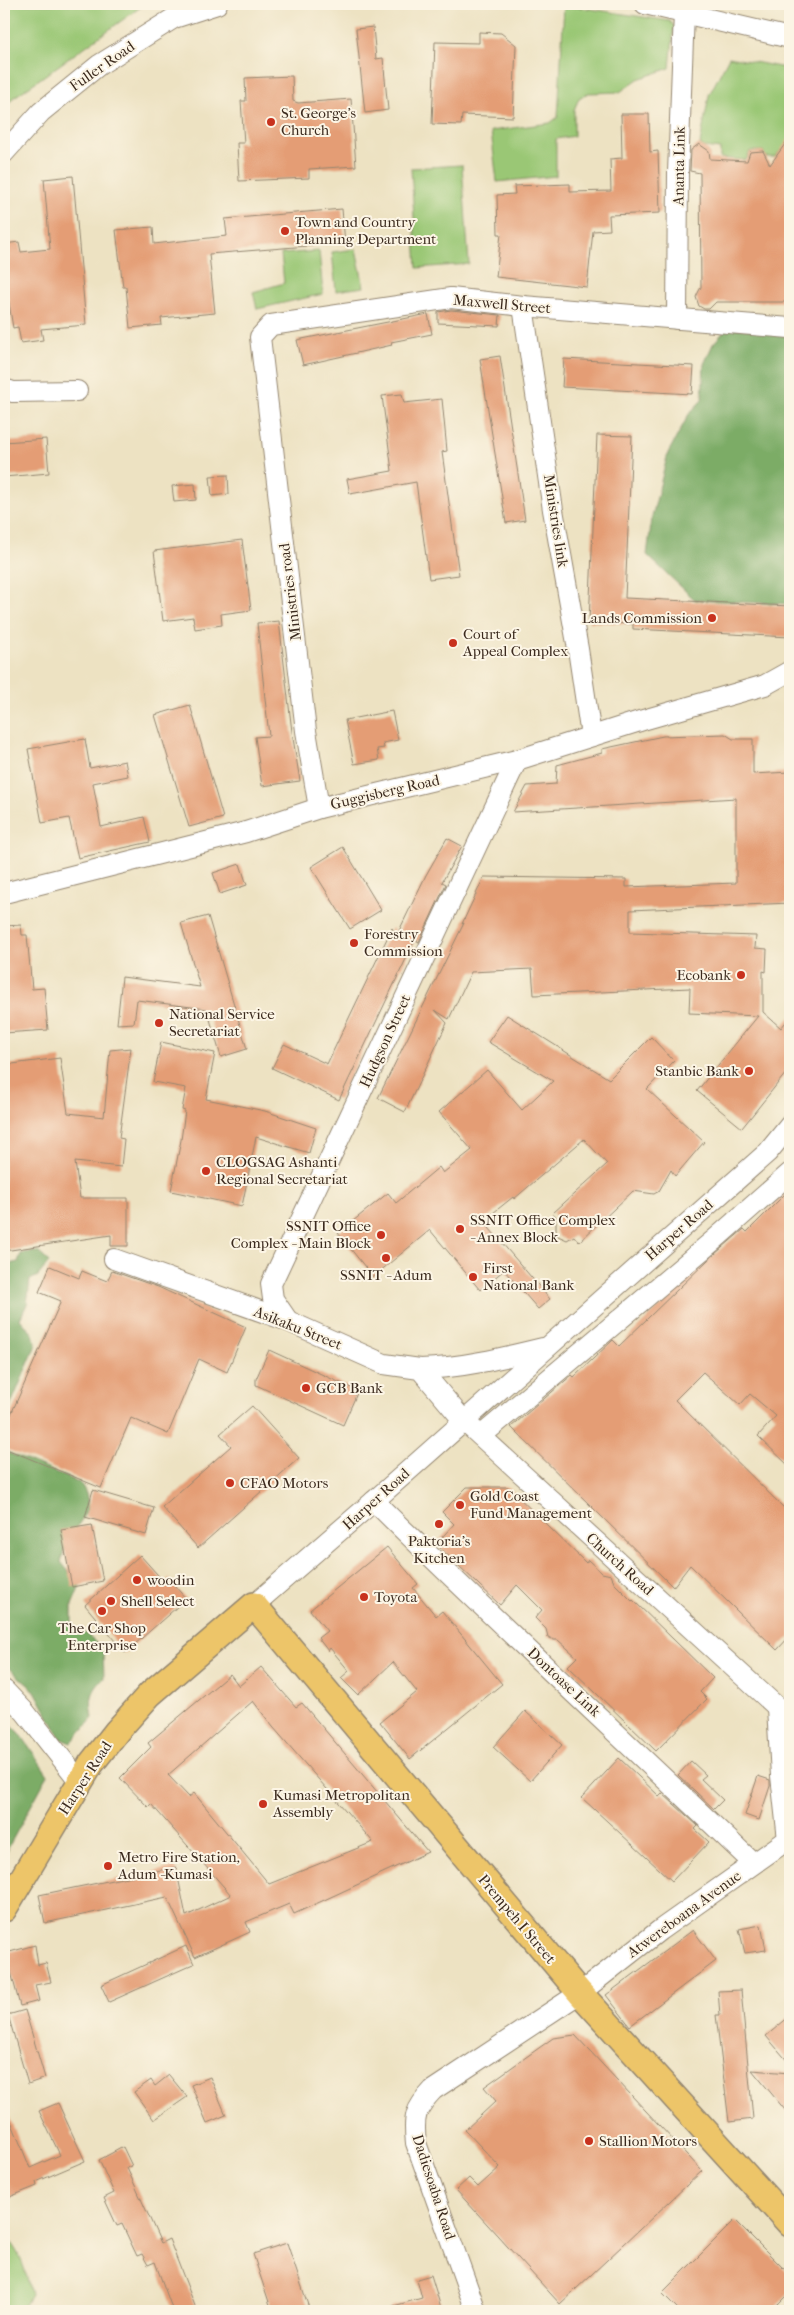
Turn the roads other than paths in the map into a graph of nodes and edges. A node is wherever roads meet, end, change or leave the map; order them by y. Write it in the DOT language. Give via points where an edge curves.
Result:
graph roads {
  1 [pos="217,4"];
  2 [pos="645,4"];
  3 [pos="182,9"];
  4 [pos="684,12"];
  5 [pos="790,38"];
  6 [pos="4,153"];
  7 [pos="523,306"];
  8 [pos="677,319"];
  9 [pos="790,328"];
  10 [pos="265,376"];
  11 [pos="4,389"];
  12 [pos="77,392"];
  13 [pos="790,671"];
  14 [pos="765,685"];
  15 [pos="790,687"];
  16 [pos="591,736"];
  17 [pos="517,760"];
  18 [pos="319,808"];
  19 [pos="4,894"];
  20 [pos="790,1125"];
  21 [pos="790,1173"];
  22 [pos="114,1259"];
  23 [pos="288,1321"];
  24 [pos="546,1347"];
  25 [pos="420,1369"];
  26 [pos="463,1420"];
  27 [pos="481,1436"];
  28 [pos="374,1501"];
  29 [pos="254,1605"];
  30 [pos="4,1690"];
  31 [pos="784,1711"];
  32 [pos="81,1783"];
  33 [pos="789,1839"];
  34 [pos="753,1864"];
  35 [pos="4,1909"];
  36 [pos="580,1993"];
  37 [pos="790,2224"];
  38 [pos="476,2311"];
  1 -- 3 [label="street, Fuller Road"];
  2 -- 4 [label="street"];
  3 -- 6 [label="street, Fuller Road" via="174,18 99,65 41,112"];
  4 -- 5 [label="street"];
  4 -- 8 [label="street, Ananta Link"];
  7 -- 8 [label="street, Maxwell Street"];
  7 -- 10 [label="street, Maxwell Street" via="451,298 270,325 260,337"];
  7 -- 16 [label="street, Ministries link"];
  8 -- 9 [label="street, Maxwell Street"];
  10 -- 18 [label="street, Ministries road" via="306,731"];
  11 -- 12 [label="street" via="13,392"];
  13 -- 14 [label="street, Guggisberg Road"];
  14 -- 15 [label="street, Guggisberg Road"];
  14 -- 16 [label="street, Guggisberg Road"];
  16 -- 17 [label="street, Guggisberg Road"];
  17 -- 18 [label="street, Guggisberg Road"];
  17 -- 23 [label="street, Hudgson Street" via="271,1284 273,1299"];
  18 -- 19 [label="street, Guggisberg Road" via="246,832"];
  20 -- 24 [label="street, Harper Road" via="768,1152"];
  21 -- 27 [label="street"];
  22 -- 23 [label="street, Asikaku Street"];
  23 -- 25 [label="street, Asikaku Street" via="384,1364"];
  24 -- 25 [label="street, Asikaku Street" via="500,1359"];
  24 -- 26 [label="street, Harper Road"];
  25 -- 26 [label="street"];
  26 -- 27 [label="street, Church Road"];
  26 -- 28 [label="street, Harper Road"];
  27 -- 31 [label="street, Church Road"];
  28 -- 29 [label="street, Harper Road"];
  28 -- 34 [label="street, Dontoase Link"];
  29 -- 32 [label="main road, Harper Road" via="150,1694 111,1737"];
  29 -- 36 [label="main road, Prempeh I Street"];
  30 -- 32 [label="street"];
  31 -- 33 [label="street, Church Road" via="781,1776"];
  32 -- 35 [label="main road, Harper Road"];
  33 -- 34 [label="street, Atwereboana Avenue"];
  34 -- 36 [label="street, Atwereboana Avenue" via="660,1930"];
  36 -- 37 [label="main road, Prempeh I Street"];
  36 -- 38 [label="street, Dadiesoaba Road" via="433,2090 415,2114 416,2143"];
}
